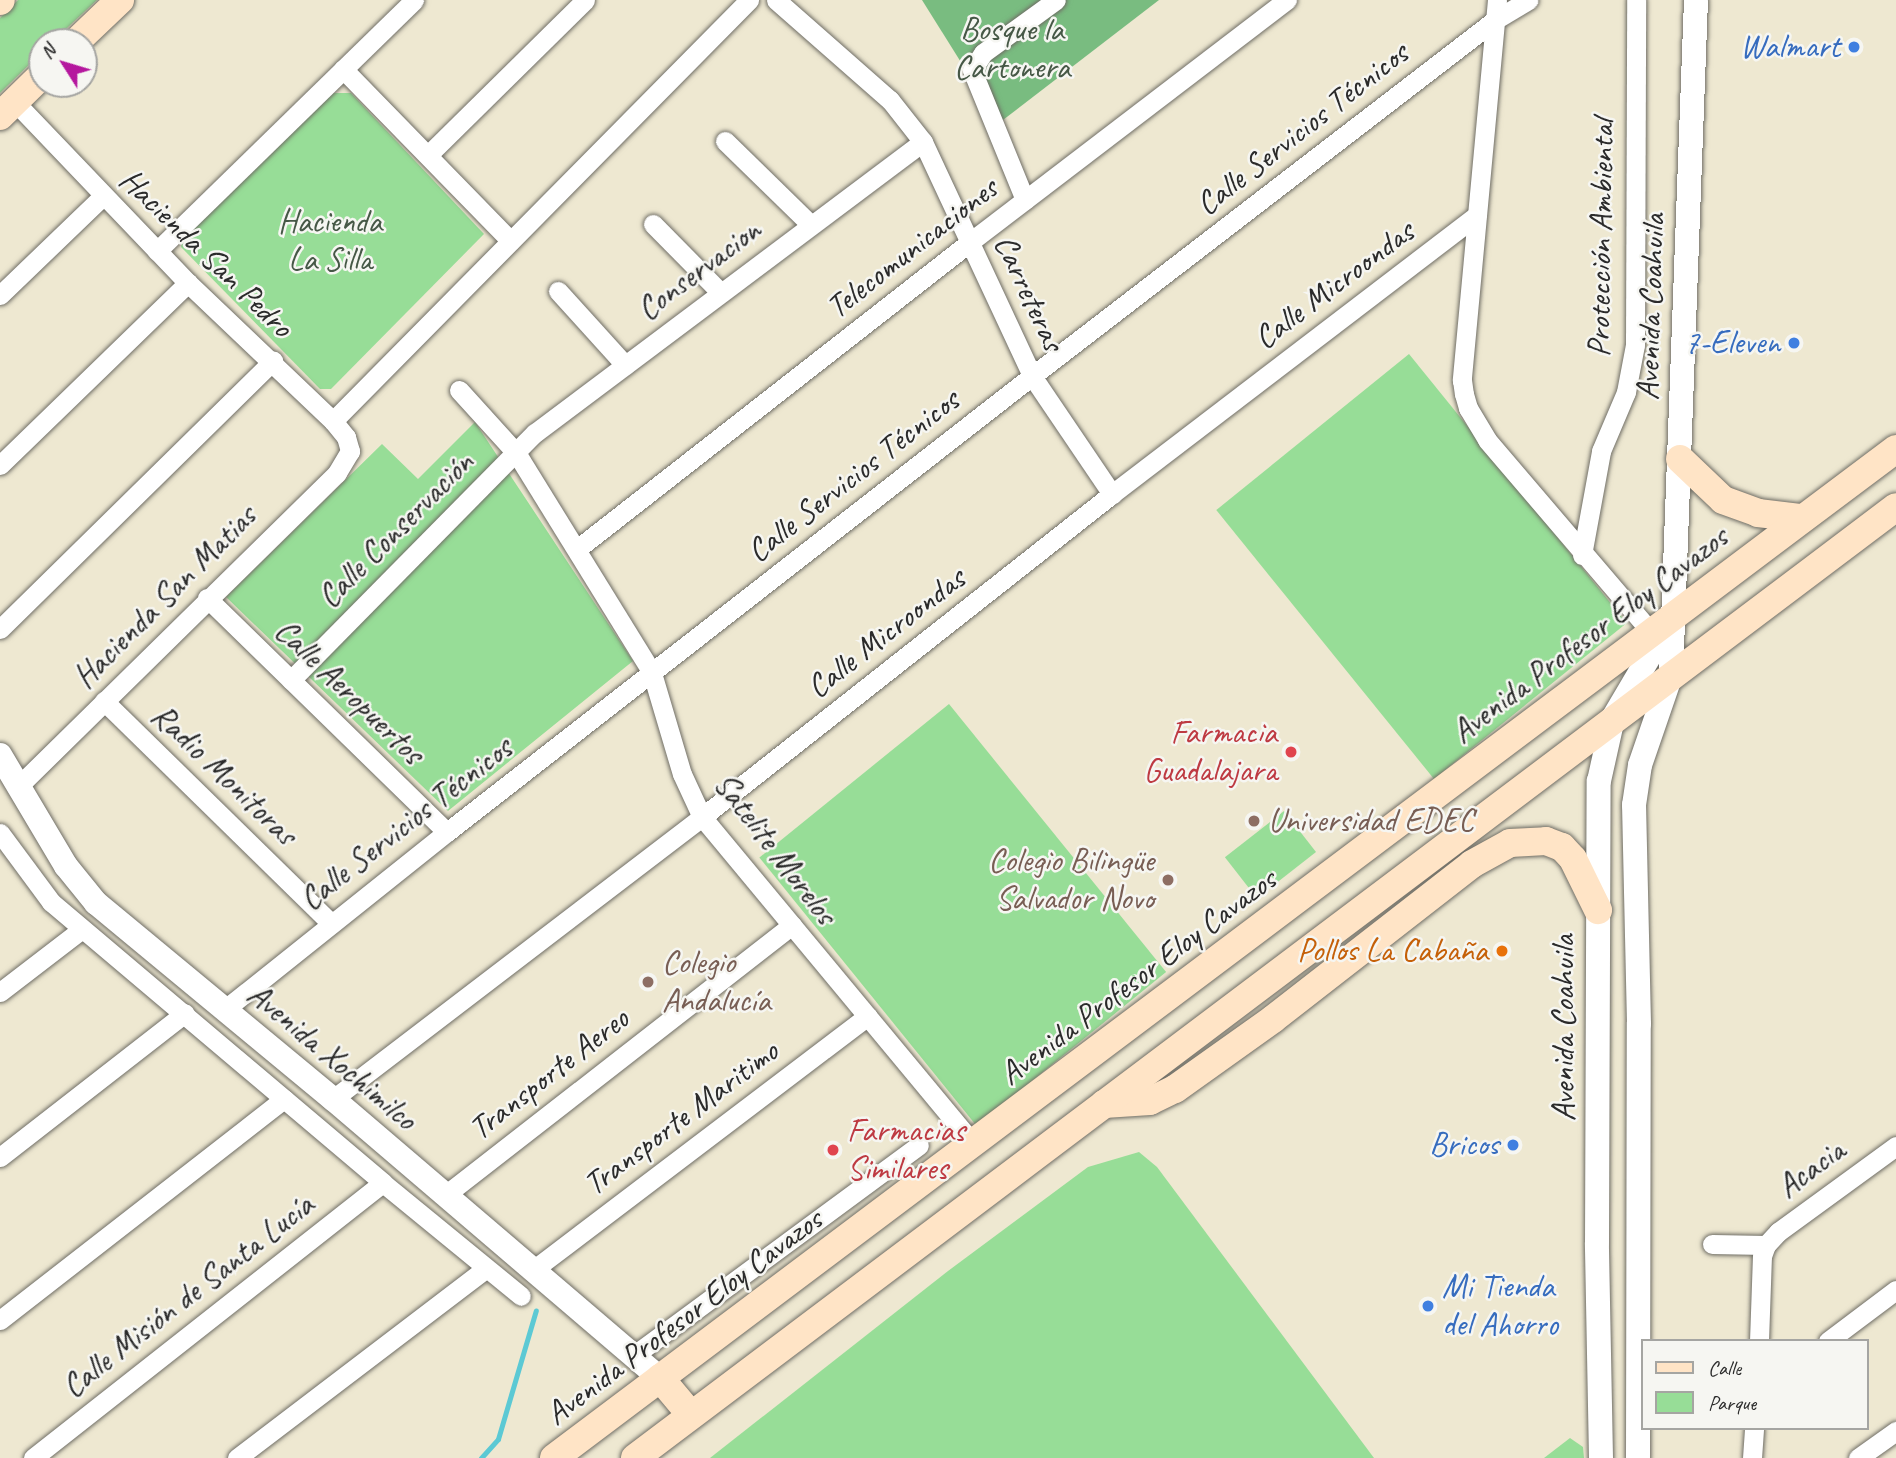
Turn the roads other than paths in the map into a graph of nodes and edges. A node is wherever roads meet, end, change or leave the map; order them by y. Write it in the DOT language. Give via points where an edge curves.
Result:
graph roads {
  1 [pos="120,0"];
  2 [pos="414,0"];
  3 [pos="586,0"];
  4 [pos="749,0"];
  5 [pos="776,0"];
  6 [pos="1056,0"];
  7 [pos="1287,0"];
  8 [pos="1497,0"];
  9 [pos="1528,0"];
  10 [pos="1636,0"];
  11 [pos="1696,0"];
  12 [pos="1495,20"];
  13 [pos="91,28"];
  14 [pos="343,69"];
  15 [pos="28,89"];
  16 [pos="7,109"];
  17 [pos="725,141"];
  18 [pos="923,142"];
  19 [pos="429,154"];
  20 [pos="102,197"];
  21 [pos="1025,200"];
  22 [pos="1477,215"];
  23 [pos="653,224"];
  24 [pos="811,225"];
  25 [pos="511,241"];
  26 [pos="970,242"];
  27 [pos="158,251"];
  28 [pos="188,283"];
  29 [pos="558,291"];
  30 [pos="720,292"];
  31 [pos="0,295"];
  32 [pos="273,362"];
  33 [pos="625,365"];
  34 [pos="1032,376"];
  35 [pos="459,390"];
  36 [pos="333,421"];
  37 [pos="350,450"];
  38 [pos="1893,452"];
  39 [pos="517,454"];
  40 [pos="1680,458"];
  41 [pos="0,465"];
  42 [pos="1112,494"];
  43 [pos="1896,507"];
  44 [pos="1800,518"];
  45 [pos="578,549"];
  46 [pos="1582,555"];
  47 [pos="207,598"];
  48 [pos="1662,625"];
  49 [pos="0,629"];
  50 [pos="652,673"];
  51 [pos="1671,675"];
  52 [pos="291,680"];
  53 [pos="104,702"];
  54 [pos="1613,718"];
  55 [pos="1645,747"];
  56 [pos="1605,753"];
  57 [pos="0,755"];
  58 [pos="19,786"];
  59 [pos="702,817"];
  60 [pos="1474,824"];
  61 [pos="447,832"];
  62 [pos="0,835"];
  63 [pos="1423,901"];
  64 [pos="1598,920"];
  65 [pos="331,923"];
  66 [pos="792,925"];
  67 [pos="1637,927"];
  68 [pos="82,929"];
  69 [pos="0,992"];
  70 [pos="224,1010"];
  71 [pos="185,1013"];
  72 [pos="868,1016"];
  73 [pos="284,1099"];
  74 [pos="333,1100"];
  75 [pos="1104,1104"];
  76 [pos="919,1145"];
  77 [pos="974,1145"];
  78 [pos="1896,1146"];
  79 [pos="0,1157"];
  80 [pos="383,1183"];
  81 [pos="444,1196"];
  82 [pos="1712,1244"];
  83 [pos="1766,1245"];
  84 [pos="486,1268"];
  85 [pos="533,1270"];
  86 [pos="1896,1290"];
  87 [pos="521,1296"];
  88 [pos="0,1320"];
  89 [pos="1759,1339"];
  90 [pos="1831,1339"];
  91 [pos="633,1356"];
  92 [pos="660,1378"];
  93 [pos="691,1415"];
  94 [pos="1754,1430"];
  95 [pos="1896,1431"];
  96 [pos="33,1458"];
  97 [pos="237,1458"];
  98 [pos="554,1458"];
  99 [pos="635,1458"];
  100 [pos="1601,1458"];
  101 [pos="1638,1458"];
  102 [pos="1752,1458"];
  103 [pos="1858,1458"];
  1 -- 13 [label="main road"];
  2 -- 14 [label="street"];
  3 -- 19 [label="street"];
  4 -- 25 [label="street"];
  5 -- 18 [label="street, Carreteras" via="890,100"];
  6 -- 21 [label="street" via="983,53 972,70"];
  7 -- 21 [label="street, Telecomunicaciones"];
  8 -- 12 [label="street"];
  9 -- 12 [label="street, Calle Servicios Técnicos"];
  10 -- 46 [label="street, Protección Ambiental" via="1635,345 1626,391 1601,452"];
  11 -- 40 [label="street, Avenida Coahuila"];
  12 -- 22 [label="street"];
  12 -- 34 [label="street, Calle Servicios Técnicos"];
  14 -- 19 [label="street"];
  14 -- 27 [label="street"];
  15 -- 16 [label="main road"];
  16 -- 20 [label="street, Hacienda San Pedro"];
  17 -- 24 [label="street"];
  18 -- 24 [label="street, Conservacion"];
  18 -- 26 [label="street, Carreteras"];
  19 -- 25 [label="street"];
  20 -- 27 [label="street, Hacienda San Pedro"];
  20 -- 31 [label="street"];
  21 -- 26 [label="street, Telecomunicaciones"];
  22 -- 42 [label="street, Calle Microondas"];
  22 -- 46 [label="street" via="1462,380 1468,408 1487,440"];
  23 -- 30 [label="street"];
  24 -- 30 [label="street, Conservacion"];
  25 -- 36 [label="street"];
  26 -- 34 [label="street, Carreteras"];
  26 -- 45 [label="street, Telecomunicaciones"];
  27 -- 28 [label="street, Hacienda San Pedro"];
  28 -- 32 [label="street, Hacienda San Pedro"];
  28 -- 41 [label="street"];
  29 -- 33 [label="street"];
  30 -- 33 [label="street, Conservacion"];
  32 -- 36 [label="street, Hacienda San Pedro"];
  32 -- 49 [label="street"];
  33 -- 39 [label="street, Conservacion" via="535,433"];
  34 -- 42 [label="street, Carreteras"];
  34 -- 50 [label="street, Calle Servicios Técnicos"];
  35 -- 39 [label="street, Satelite Morelos"];
  36 -- 37 [label="street, Hacienda San Pedro"];
  37 -- 47 [label="street, Hacienda San Matias" via="337,472"];
  38 -- 44 [label="main road, Avenida Profesor Eloy Cavazos"];
  39 -- 45 [label="street, Satelite Morelos"];
  39 -- 52 [label="street, Calle Conservación"];
  40 -- 44 [label="main road" via="1723,500 1758,513"];
  40 -- 48 [label="street, Avenida Coahuila"];
  42 -- 59 [label="street, Calle Microondas"];
  43 -- 51 [label="main road"];
  44 -- 48 [label="main road, Avenida Profesor Eloy Cavazos"];
  45 -- 50 [label="street, Satelite Morelos"];
  46 -- 48 [label="street"];
  47 -- 52 [label="street, Calle Aeropuertos"];
  47 -- 53 [label="street, Hacienda San Matias"];
  48 -- 51 [label="street, Avenida Coahuila"];
  48 -- 54 [label="street, Avenida Coahuila"];
  48 -- 77 [label="main road, Avenida Profesor Eloy Cavazos"];
  50 -- 59 [label="street, Satelite Morelos" via="682,774"];
  50 -- 61 [label="street, Calle Servicios Técnicos"];
  51 -- 54 [label="main road"];
  51 -- 55 [label="street, Avenida Coahuila"];
  52 -- 61 [label="street, Calle Aeropuertos"];
  53 -- 58 [label="street, Hacienda San Matias"];
  53 -- 65 [label="street, Radio Monitoras"];
  54 -- 56 [label="street, Avenida Coahuila"];
  54 -- 60 [label="main road"];
  55 -- 56 [label="street" via="1628,732"];
  55 -- 67 [label="street, Avenida Coahuila" via="1634,804"];
  56 -- 64 [label="street, Avenida Coahuila" via="1599,781"];
  57 -- 58 [label="street, Avenida Xochimilco"];
  58 -- 70 [label="street, Avenida Xochimilco" via="85,892"];
  59 -- 66 [label="street, Satelite Morelos"];
  59 -- 74 [label="street, Calle Microondas"];
  60 -- 63 [label="main road"];
  60 -- 75 [label="main road"];
  61 -- 65 [label="street, Calle Servicios Técnicos"];
  62 -- 68 [label="street" via="41,891"];
  63 -- 64 [label="main road" via="1488,854 1510,842 1533,840 1562,847 1573,859"];
  63 -- 75 [label="main road" via="1175,1089 1150,1101"];
  64 -- 67 [label="street" via="1603,940 1616,946"];
  64 -- 100 [label="street, Avenida Coahuila"];
  65 -- 70 [label="street, Calle Servicios Técnicos"];
  66 -- 72 [label="street, Satelite Morelos"];
  66 -- 81 [label="street, Transporte Aereo"];
  67 -- 101 [label="street, Avenida Coahuila"];
  68 -- 69 [label="street"];
  68 -- 71 [label="street"];
  70 -- 74 [label="street, Avenida Xochimilco"];
  71 -- 73 [label="street"];
  71 -- 79 [label="street"];
  72 -- 77 [label="street, Satelite Morelos"];
  72 -- 85 [label="street, Transporte Maritimo"];
  73 -- 80 [label="street"];
  73 -- 88 [label="street"];
  74 -- 81 [label="street, Avenida Xochimilco"];
  75 -- 93 [label="main road"];
  76 -- 91 [label="street"];
  77 -- 92 [label="main road, Avenida Profesor Eloy Cavazos"];
  78 -- 83 [label="street, Acacia"];
  80 -- 84 [label="street"];
  80 -- 96 [label="street, Calle Misión de Santa Lucía"];
  81 -- 85 [label="street, Avenida Xochimilco"];
  82 -- 83 [label="street"];
  83 -- 89 [label="street"];
  84 -- 87 [label="street"];
  84 -- 97 [label="street"];
  85 -- 91 [label="street, Avenida Xochimilco"];
  86 -- 90 [label="street"];
  91 -- 92 [label="street, Avenida Xochimilco"];
  92 -- 93 [label="main road"];
  92 -- 98 [label="main road, Avenida Profesor Eloy Cavazos"];
  93 -- 99 [label="main road"];
  94 -- 102 [label="street"];
  95 -- 103 [label="street"];
}
